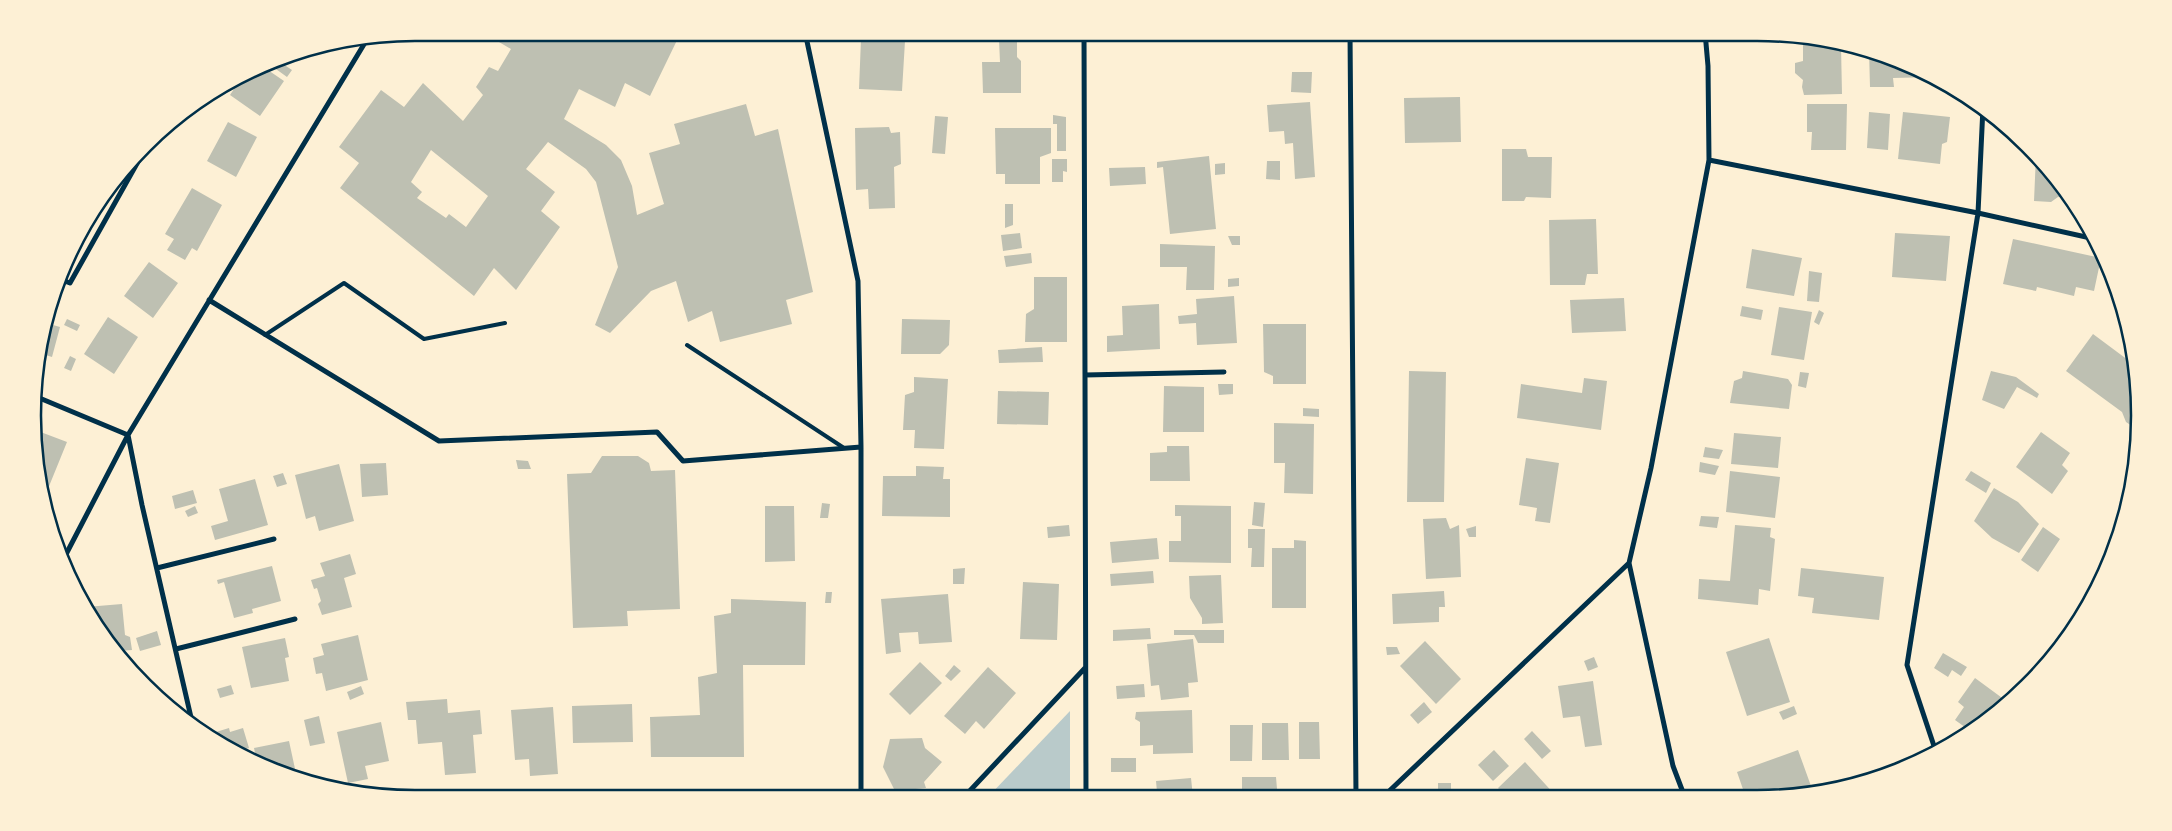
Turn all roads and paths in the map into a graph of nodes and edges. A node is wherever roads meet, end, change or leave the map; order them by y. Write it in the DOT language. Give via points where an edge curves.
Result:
graph roads {
  1 [pos="807,41"];
  2 [pos="1084,41"];
  3 [pos="1350,41"];
  4 [pos="1706,41"];
  5 [pos="364,44"];
  6 [pos="1983,118"];
  7 [pos="1709,160"];
  8 [pos="134,169"];
  9 [pos="1978,212"];
  10 [pos="2085,237"];
  11 [pos="66,282"];
  12 [pos="209,300"];
  13 [pos="505,323"];
  14 [pos="266,334"];
  15 [pos="687,345"];
  16 [pos="1224,372"];
  17 [pos="1085,375"];
  18 [pos="42,399"];
  19 [pos="128,435"];
  20 [pos="861,447"];
  21 [pos="845,448"];
  22 [pos="274,539"];
  23 [pos="67,552"];
  24 [pos="1629,563"];
  25 [pos="157,568"];
  26 [pos="295,619"];
  27 [pos="176,649"];
  28 [pos="1085,668"];
  29 [pos="190,714"];
  30 [pos="1934,745"];
  31 [pos="861,790"];
  32 [pos="971,790"];
  33 [pos="1086,790"];
  34 [pos="1356,790"];
  35 [pos="1390,790"];
  36 [pos="1682,790"];
  1 -- 20 [label="street" via="858,281"];
  2 -- 17 [label="street"];
  3 -- 34 [label="street"];
  4 -- 7 [label="street"];
  5 -- 12 [label="street"];
  6 -- 9 [label="street"];
  7 -- 9 [label="street"];
  7 -- 24 [label="street" via="1652,468"];
  8 -- 11 [label="street" via="70,283"];
  9 -- 10 [label="street"];
  9 -- 30 [label="street" via="1907,665"];
  12 -- 14 [label="street"];
  12 -- 19 [label="street"];
  13 -- 14 [label="lane" via="424,339 344,283"];
  14 -- 21 [label="street" via="439,441 657,432 684,461"];
  15 -- 21 [label="lane"];
  16 -- 17 [label="street"];
  17 -- 28 [label="street"];
  18 -- 19 [label="street"];
  19 -- 23 [label="street"];
  19 -- 25 [label="street"];
  20 -- 21 [label="street"];
  20 -- 31 [label="street"];
  22 -- 25 [label="street"];
  24 -- 35 [label="street"];
  24 -- 36 [label="street" via="1673,766"];
  25 -- 27 [label="street"];
  26 -- 27 [label="street"];
  27 -- 29 [label="street"];
  28 -- 32 [label="street"];
  28 -- 33 [label="street"];
}
